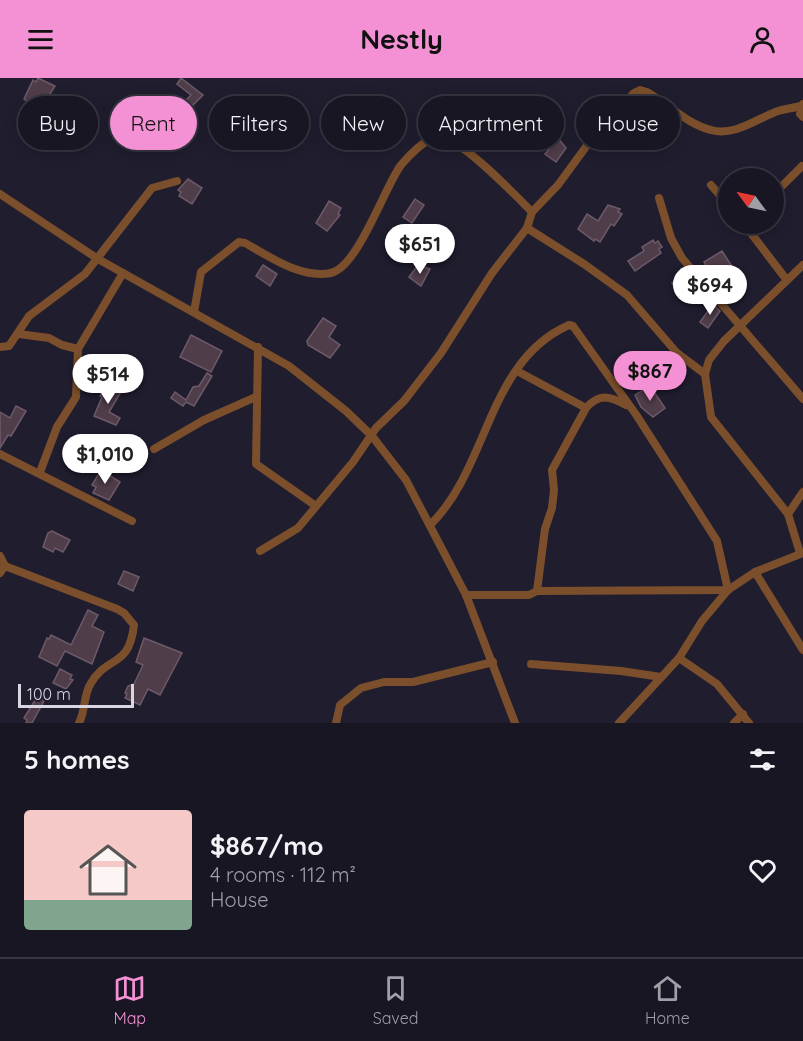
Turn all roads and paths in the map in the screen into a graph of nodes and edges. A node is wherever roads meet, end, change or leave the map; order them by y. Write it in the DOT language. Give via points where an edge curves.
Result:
graph roads {
  1 [pos="802,105"];
  2 [pos="803,117"];
  3 [pos="802,166"];
  4 [pos="177,181"];
  5 [pos="784,184"];
  6 [pos="711,185"];
  7 [pos="718,193"];
  8 [pos="0,194"];
  9 [pos="659,198"];
  10 [pos="532,212"];
  11 [pos="527,228"];
  12 [pos="752,234"];
  13 [pos="98,259"];
  14 [pos="803,264"];
  15 [pos="123,273"];
  16 [pos="786,279"];
  17 [pos="194,312"];
  18 [pos="740,326"];
  19 [pos="19,334"];
  20 [pos="0,347"];
  21 [pos="258,347"];
  22 [pos="78,349"];
  23 [pos="517,371"];
  24 [pos="705,374"];
  25 [pos="256,397"];
  26 [pos="803,399"];
  27 [pos="629,406"];
  28 [pos="586,408"];
  29 [pos="372,436"];
  30 [pos="154,449"];
  31 [pos="0,454"];
  32 [pos="40,472"];
  33 [pos="803,492"];
  34 [pos="316,506"];
  35 [pos="788,514"];
  36 [pos="132,522"];
  37 [pos="430,525"];
  38 [pos="260,551"];
  39 [pos="802,553"];
  40 [pos="0,556"];
  41 [pos="3,569"];
  42 [pos="755,572"];
  43 [pos="728,590"];
  44 [pos="537,591"];
  45 [pos="466,596"];
  46 [pos="803,650"];
  47 [pos="679,658"];
  48 [pos="493,662"];
  49 [pos="531,664"];
  50 [pos="661,678"];
  51 [pos="743,714"];
  52 [pos="80,723"];
  53 [pos="336,723"];
  54 [pos="515,723"];
  55 [pos="619,723"];
  56 [pos="734,723"];
  57 [pos="749,723"];
  1 -- 2 [label="street"];
  1 -- 10 [label="street" via="747,125 712,131 640,90 591,140"];
  3 -- 5 [label="street"];
  4 -- 13 [label="street" via="152,188"];
  6 -- 7 [label="street"];
  8 -- 13 [label="street"];
  9 -- 18 [label="street" via="671,238 682,258"];
  10 -- 11 [label="street"];
  10 -- 17 [label="street" via="455,143 436,135 402,164 359,243 333,272 316,273 284,265 239,242 201,272"];
  11 -- 24 [label="street" via="627,295 677,353"];
  11 -- 29 [label="street" via="486,281 423,377"];
  12 -- 16 [label="street"];
  13 -- 15 [label="street"];
  13 -- 19 [label="street" via="73,285 29,316"];
  14 -- 16 [label="street"];
  15 -- 17 [label="street"];
  15 -- 22 [label="street"];
  16 -- 18 [label="street"];
  17 -- 21 [label="street"];
  18 -- 24 [label="street" via="709,360"];
  18 -- 26 [label="street"];
  19 -- 20 [label="street" via="9,346"];
  19 -- 22 [label="street" via="49,338"];
  21 -- 25 [label="street"];
  21 -- 29 [label="street" via="311,382"];
  22 -- 32 [label="street" via="76,397 57,427"];
  23 -- 27 [label="street" via="531,348 573,326"];
  23 -- 28 [label="street"];
  23 -- 37 [label="street" via="504,387 451,501"];
  24 -- 35 [label="street" via="711,417"];
  25 -- 30 [label="street" via="204,420"];
  25 -- 34 [label="street" via="256,464"];
  27 -- 28 [label="street" via="599,397"];
  27 -- 43 [label="street" via="717,541"];
  28 -- 44 [label="street" via="552,470 552,508 545,529"];
  29 -- 34 [label="street"];
  29 -- 37 [label="street" via="406,480"];
  31 -- 32 [label="street"];
  32 -- 36 [label="street"];
  33 -- 35 [label="street"];
  34 -- 38 [label="street" via="298,528"];
  35 -- 39 [label="street"];
  37 -- 45 [label="street"];
  39 -- 42 [label="street"];
  40 -- 41 [label="street"];
  41 -- 52 [label="street" via="117,609 134,625 126,654 92,680"];
  42 -- 43 [label="street"];
  42 -- 46 [label="street"];
  43 -- 44 [label="street"];
  43 -- 47 [label="street"];
  44 -- 45 [label="street" via="530,595"];
  45 -- 48 [label="street"];
  47 -- 50 [label="street"];
  47 -- 51 [label="street" via="717,684"];
  48 -- 53 [label="street" via="413,682 384,682 361,688 340,705"];
  48 -- 54 [label="street"];
  49 -- 50 [label="street"];
  50 -- 55 [label="street"];
  51 -- 56 [label="street"];
  51 -- 57 [label="street"];
}
